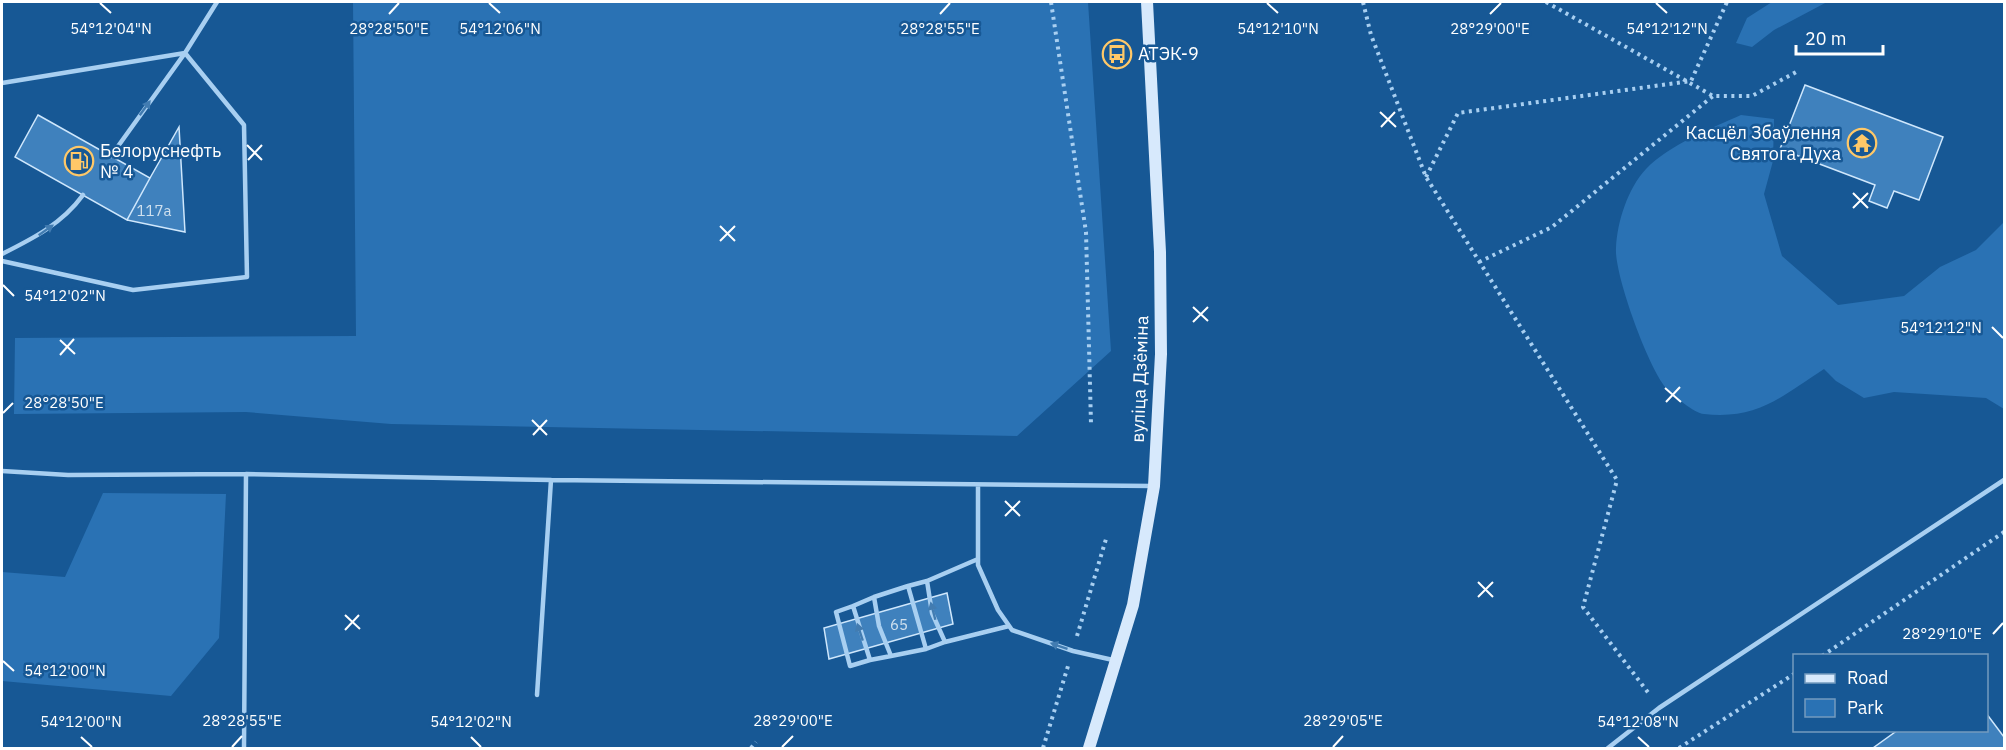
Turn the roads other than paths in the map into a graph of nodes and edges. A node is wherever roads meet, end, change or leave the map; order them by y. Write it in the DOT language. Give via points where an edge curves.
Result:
graph roads {
  1 [pos="217,2"];
  2 [pos="1147,2"];
  3 [pos="185,53"];
  4 [pos="2,83"];
  5 [pos="111,156"];
  6 [pos="82,195"];
  7 [pos="2,255"];
  8 [pos="2,261"];
  9 [pos="2,471"];
  10 [pos="246,474"];
  11 [pos="551,480"];
  12 [pos="2004,480"];
  13 [pos="978,485"];
  14 [pos="1154,486"];
  15 [pos="978,559"];
  16 [pos="927,580"];
  17 [pos="908,586"];
  18 [pos="874,597"];
  19 [pos="853,606"];
  20 [pos="1009,626"];
  21 [pos="945,642"];
  22 [pos="926,650"];
  23 [pos="891,656"];
  24 [pos="870,660"];
  25 [pos="1116,660"];
  26 [pos="537,695"];
  27 [pos="244,748"];
  28 [pos="1089,748"];
  29 [pos="1608,748"];
  1 -- 3 [label="lane"];
  2 -- 14 [label="main road, вуліца Дзёміна" via="1160,252 1161,354"];
  3 -- 4 [label="lane"];
  5 -- 3 [label="lane, one-way"];
  3 -- 8 [label="lane" via="244,125 247,277 133,290"];
  7 -- 6 [label="lane, one-way" via="71,212"];
  9 -- 10 [label="lane" via="68,475"];
  10 -- 11 [label="lane"];
  10 -- 27 [label="lane"];
  11 -- 13 [label="lane"];
  11 -- 26 [label="lane"];
  12 -- 29 [label="lane" via="1659,708"];
  13 -- 14 [label="lane"];
  13 -- 15 [label="lane"];
  14 -- 25 [label="main road, вуліца Дзёміна" via="1133,605"];
  15 -- 16 [label="lane"];
  15 -- 20 [label="lane" via="998,610"];
  16 -- 17 [label="lane"];
  21 -- 16 [label="lane, one-way" via="932,613"];
  17 -- 18 [label="lane"];
  17 -- 22 [label="lane"];
  18 -- 19 [label="lane"];
  18 -- 23 [label="lane" via="879,626"];
  24 -- 19 [label="lane, one-way"];
  19 -- 24 [label="lane" via="836,612 850,666"];
  20 -- 21 [label="lane"];
  25 -- 20 [label="lane, one-way" via="1073,651"];
  21 -- 22 [label="lane"];
  22 -- 23 [label="lane"];
  23 -- 24 [label="lane"];
  25 -- 28 [label="main road, вуліца Дзёміна"];
}
